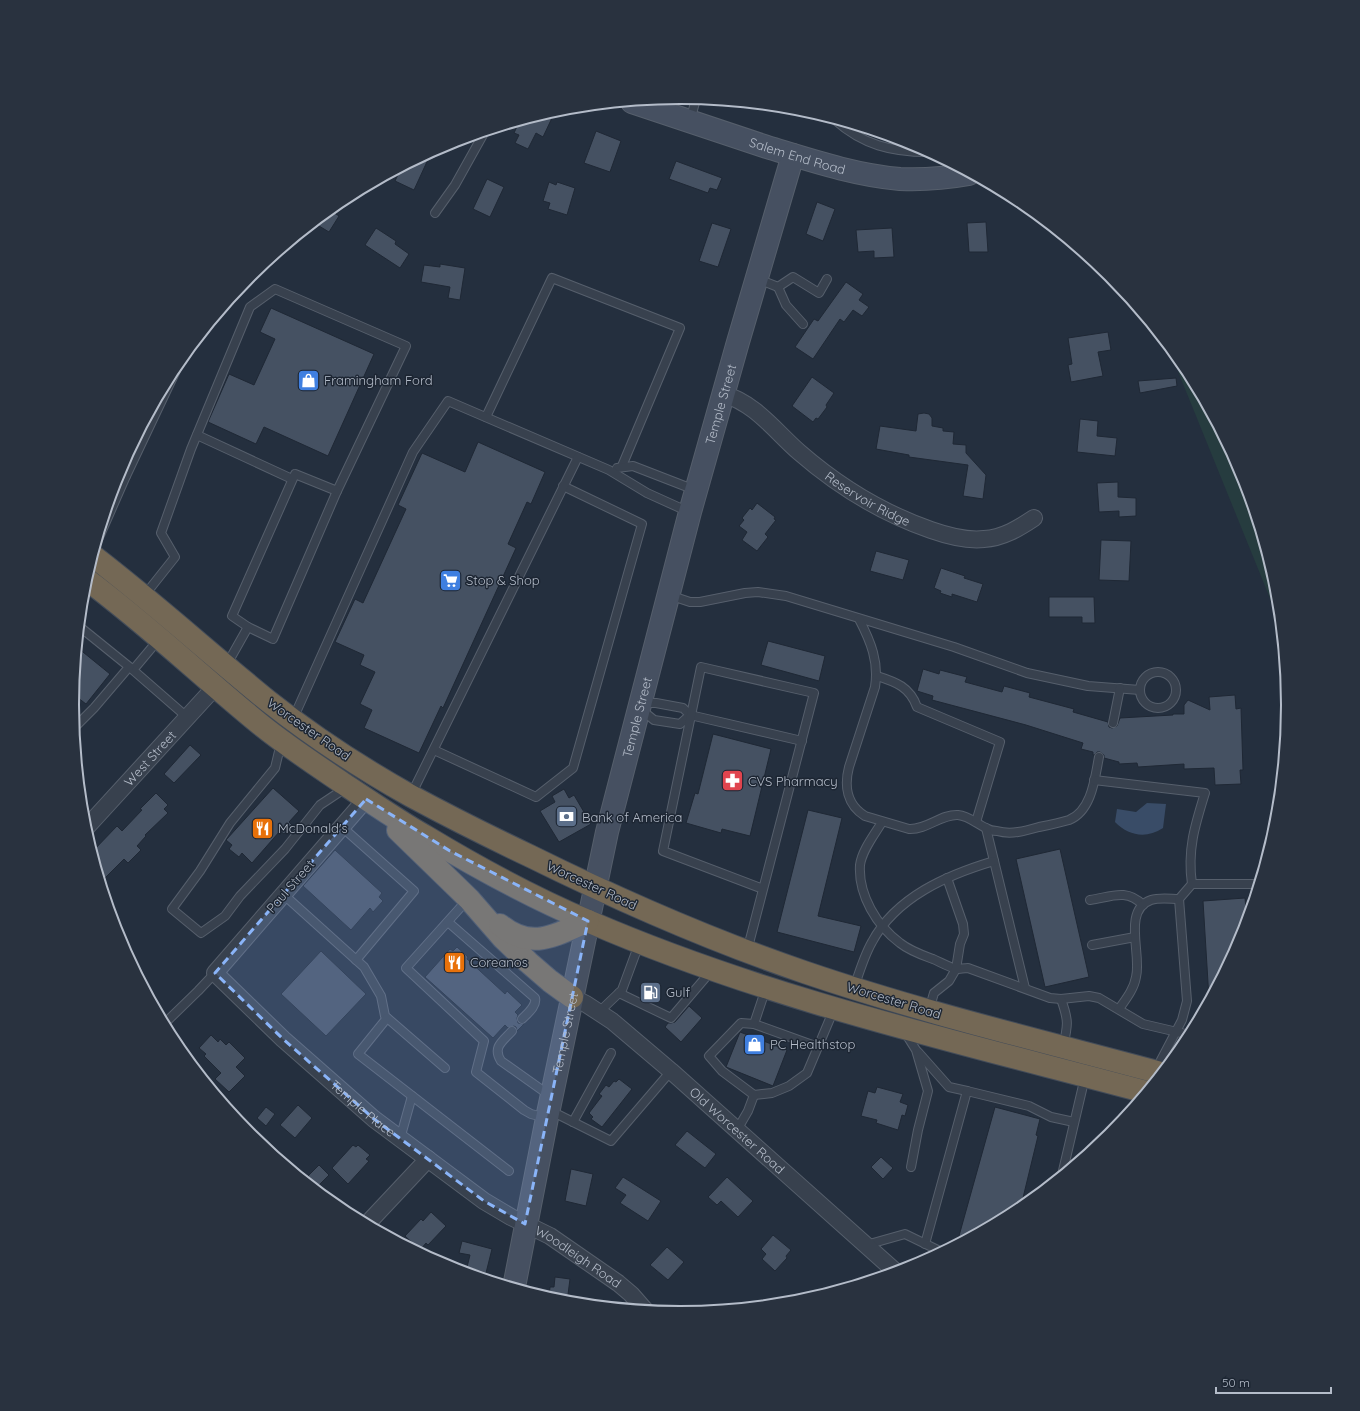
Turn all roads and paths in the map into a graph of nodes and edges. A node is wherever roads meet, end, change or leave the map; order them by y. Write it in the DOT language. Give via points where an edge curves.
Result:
graph roads {
  1 [pos="695,105"];
  2 [pos="643,106"];
  3 [pos="690,122"];
  4 [pos="845,128"];
  5 [pos="480,138"];
  6 [pos="914,152"];
  7 [pos="793,155"];
  8 [pos="962,175"];
  9 [pos="435,213"];
  10 [pos="757,279"];
  11 [pos="827,279"];
  12 [pos="778,287"];
  13 [pos="803,324"];
  14 [pos="723,394"];
  15 [pos="486,417"];
  16 [pos="197,436"];
  17 [pos="578,457"];
  18 [pos="622,466"];
  19 [pos="609,470"];
  20 [pos="292,479"];
  21 [pos="564,486"];
  22 [pos="697,491"];
  23 [pos="337,492"];
  24 [pos="690,512"];
  25 [pos="1034,518"];
  26 [pos="97,559"];
  27 [pos="92,584"];
  28 [pos="668,595"];
  29 [pos="144,597"];
  30 [pos="859,619"];
  31 [pos="248,627"];
  32 [pos="84,630"];
  33 [pos="160,639"];
  34 [pos="226,666"];
  35 [pos="131,668"];
  36 [pos="877,676"];
  37 [pos="215,687"];
  38 [pos="1120,688"];
  39 [pos="1140,690"];
  40 [pos="638,707"];
  41 [pos="690,715"];
  42 [pos="188,718"];
  43 [pos="293,720"];
  44 [pos="79,723"];
  45 [pos="1113,723"];
  46 [pos="281,740"];
  47 [pos="802,741"];
  48 [pos="434,750"];
  49 [pos="1099,757"];
  50 [pos="1094,780"];
  51 [pos="347,786"];
  52 [pos="411,796"];
  53 [pos="366,799"];
  54 [pos="882,822"];
  55 [pos="976,822"];
  56 [pos="91,823"];
  57 [pos="342,827"];
  58 [pos="986,828"];
  59 [pos="994,861"];
  60 [pos="947,878"];
  61 [pos="1192,884"];
  62 [pos="1254,884"];
  63 [pos="595,888"];
  64 [pos="762,888"];
  65 [pos="283,894"];
  66 [pos="469,899"];
  67 [pos="1179,899"];
  68 [pos="1090,900"];
  69 [pos="1143,905"];
  70 [pos="588,921"];
  71 [pos="448,922"];
  72 [pos="883,926"];
  73 [pos="1135,937"];
  74 [pos="639,942"];
  75 [pos="1092,945"];
  76 [pos="747,951"];
  77 [pos="356,960"];
  78 [pos="713,969"];
  79 [pos="956,969"];
  80 [pos="215,973"];
  81 [pos="766,987"];
  82 [pos="854,988"];
  83 [pos="1025,988"];
  84 [pos="619,993"];
  85 [pos="572,997"];
  86 [pos="1061,1000"];
  87 [pos="834,1008"];
  88 [pos="1119,1009"];
  89 [pos="928,1010"];
  90 [pos="599,1012"];
  91 [pos="387,1018"];
  92 [pos="522,1019"];
  93 [pos="168,1020"];
  94 [pos="754,1024"];
  95 [pos="902,1028"];
  96 [pos="512,1031"];
  97 [pos="1177,1031"];
  98 [pos="1184,1033"];
  99 [pos="818,1047"];
  100 [pos="1064,1047"];
  101 [pos="916,1050"];
  102 [pos="610,1053"];
  103 [pos="1161,1065"];
  104 [pos="445,1068"];
  105 [pos="671,1071"];
  106 [pos="1157,1071"];
  107 [pos="1086,1076"];
  108 [pos="967,1091"];
  109 [pos="1141,1091"];
  110 [pos="754,1095"];
  111 [pos="412,1096"];
  112 [pos="549,1108"];
  113 [pos="573,1122"];
  114 [pos="1074,1122"];
  115 [pos="737,1130"];
  116 [pos="400,1139"];
  117 [pos="428,1159"];
  118 [pos="911,1167"];
  119 [pos="1064,1167"];
  120 [pos="509,1172"];
  121 [pos="370,1220"];
  122 [pos="526,1224"];
  123 [pos="925,1244"];
  124 [pos="866,1245"];
  125 [pos="936,1249"];
  126 [pos="892,1268"];
  127 [pos="515,1283"];
  128 [pos="641,1305"];
  1 -- 3 [label="lane"];
  2 -- 3 [label="street, Salem End Road"];
  3 -- 7 [label="street, Salem End Road"];
  4 -- 6 [label="lane" via="870,143"];
  5 -- 9 [label="lane"];
  7 -- 8 [label="street, Salem End Road" via="850,171 901,179"];
  7 -- 10 [label="street, Temple Street"];
  10 -- 12 [label="lane"];
  10 -- 14 [label="street, Temple Street"];
  11 -- 12 [label="lane" via="819,293 793,277"];
  12 -- 13 [label="lane" via="786,305"];
  14 -- 22 [label="street, Temple Street"];
  14 -- 25 [label="street, Reservoir Ridge" via="736,397 751,407 801,453 859,497 918,526 973,540 999,537"];
  15 -- 17 [label="lane"];
  15 -- 18 [label="lane" via="552,278 680,328"];
  15 -- 43 [label="lane" via="448,401 413,452"];
  16 -- 20 [label="lane"];
  16 -- 23 [label="lane" via="250,307 275,289 406,346"];
  16 -- 29 [label="lane" via="161,533 175,557"];
  17 -- 19 [label="lane"];
  17 -- 21 [label="lane"];
  18 -- 19 [label="lane"];
  18 -- 22 [label="lane" via="633,466"];
  19 -- 24 [label="lane" via="647,493"];
  20 -- 23 [label="lane" via="295,474"];
  20 -- 31 [label="lane" via="232,616"];
  21 -- 48 [label="lane"];
  21 -- 48 [label="lane" via="642,524 573,768 536,797"];
  22 -- 24 [label="street, Temple Street"];
  23 -- 31 [label="lane" via="272,639"];
  24 -- 28 [label="street, Temple Street"];
  26 -- 29 [label="highway, Worcester Road"];
  27 -- 33 [label="highway, Worcester Road"];
  28 -- 30 [label="lane" via="690,602 700,602 745,592 758,592 786,596"];
  28 -- 40 [label="street, Temple Street"];
  29 -- 34 [label="highway, Worcester Road"];
  30 -- 36 [label="lane" via="874,651"];
  30 -- 38 [label="lane" via="954,647 1027,673 1088,686"];
  31 -- 34 [label="lane"];
  32 -- 35 [label="lane"];
  33 -- 35 [label="lane"];
  33 -- 37 [label="highway, Worcester Road"];
  34 -- 43 [label="highway, Worcester Road"];
  35 -- 42 [label="lane"];
  35 -- 44 [label="lane"];
  36 -- 54 [label="lane" via="849,767 847,786 850,800 859,812"];
  36 -- 55 [label="lane" via="900,684 909,692 917,707 1000,742"];
  37 -- 42 [label="street, West Street"];
  37 -- 46 [label="highway, Worcester Road"];
  38 -- 39 [label="lane"];
  38 -- 45 [label="lane"];
  39 -- 39 [label="lane" via="1143,701 1158,709 1173,701 1176,690 1172,678 1161,673 1144,678"];
  40 -- 41 [label="lane" via="656,703 683,708"];
  40 -- 41 [label="lane" via="654,720 680,724"];
  40 -- 63 [label="street, Temple Street"];
  41 -- 47 [label="lane"];
  41 -- 47 [label="lane" via="701,667 814,693"];
  41 -- 64 [label="lane" via="663,850"];
  42 -- 56 [label="street, West Street"];
  43 -- 52 [label="highway, Worcester Road"];
  46 -- 51 [label="highway, Worcester Road"];
  46 -- 51 [label="lane" via="275,768 230,823 172,909 201,933 225,916 240,896 285,849 320,805"];
  47 -- 64 [label="lane"];
  48 -- 52 [label="lane"];
  49 -- 50 [label="lane"];
  50 -- 58 [label="lane" via="1085,805 1080,813 1070,819 1022,832 999,832"];
  50 -- 61 [label="lane" via="1205,793 1192,834"];
  51 -- 53 [label="highway, Worcester Road"];
  52 -- 63 [label="highway, Worcester Road"];
  53 -- 57 [label="street, Paul Street"];
  53 -- 66 [label="highway"];
  53 -- 70 [label="highway, Worcester Road" via="450,850"];
  54 -- 55 [label="lane" via="915,829 958,815"];
  54 -- 72 [label="lane" via="865,851 860,864 860,876 868,903"];
  55 -- 58 [label="lane"];
  57 -- 65 [label="street, Paul Street"];
  57 -- 77 [label="lane" via="414,891"];
  58 -- 59 [label="lane"];
  59 -- 60 [label="lane"];
  59 -- 83 [label="lane"];
  60 -- 72 [label="lane" via="914,896"];
  60 -- 79 [label="lane" via="964,934"];
  61 -- 62 [label="lane"];
  61 -- 67 [label="lane"];
  63 -- 70 [label="street, Temple Street"];
  63 -- 76 [label="highway, Worcester Road"];
  64 -- 76 [label="lane"];
  65 -- 77 [label="lane"];
  65 -- 80 [label="street, Paul Street"];
  66 -- 70 [label="highway" via="506,929 528,939 549,937"];
  66 -- 71 [label="lane"];
  66 -- 85 [label="highway" via="528,962"];
  67 -- 69 [label="lane" via="1152,900"];
  67 -- 97 [label="lane" via="1187,1001"];
  68 -- 69 [label="lane" via="1123,894 1130,895"];
  69 -- 73 [label="lane" via="1137,913"];
  70 -- 74 [label="highway, Worcester Road"];
  70 -- 85 [label="street, Temple Street"];
  71 -- 92 [label="lane" via="536,998 535,1005"];
  71 -- 112 [label="lane" via="406,968 484,1041 476,1072 531,1114"];
  72 -- 79 [label="lane" via="910,950"];
  72 -- 82 [label="lane" via="872,942"];
  73 -- 75 [label="lane"];
  73 -- 88 [label="lane" via="1137,976 1133,988"];
  74 -- 78 [label="highway, Worcester Road"];
  74 -- 84 [label="lane"];
  76 -- 82 [label="highway, Worcester Road"];
  77 -- 91 [label="lane" via="364,967 381,996"];
  78 -- 81 [label="highway, Worcester Road"];
  78 -- 84 [label="lane" via="671,1018"];
  79 -- 83 [label="lane" via="968,968"];
  79 -- 89 [label="lane" via="949,981 934,993"];
  80 -- 93 [label="lane"];
  80 -- 116 [label="street, Temple Place" via="310,1063"];
  81 -- 87 [label="highway, Worcester Road"];
  81 -- 94 [label="lane"];
  82 -- 89 [label="highway, Worcester Road"];
  83 -- 86 [label="lane"];
  84 -- 90 [label="lane"];
  85 -- 90 [label="street, Old Worcester Road"];
  85 -- 112 [label="street, Temple Street"];
  86 -- 88 [label="lane" via="1089,996 1099,998"];
  86 -- 100 [label="lane" via="1067,1016"];
  87 -- 95 [label="highway, Worcester Road"];
  87 -- 99 [label="lane"];
  88 -- 97 [label="lane" via="1135,1021"];
  89 -- 100 [label="highway, Worcester Road"];
  90 -- 105 [label="street, Old Worcester Road"];
  91 -- 104 [label="lane"];
  91 -- 111 [label="lane" via="358,1054"];
  94 -- 99 [label="lane"];
  94 -- 110 [label="lane" via="741,1023 709,1056 722,1071"];
  95 -- 101 [label="lane"];
  95 -- 107 [label="highway, Worcester Road"];
  96 -- 112 [label="lane" via="497,1048 497,1055"];
  97 -- 98 [label="lane"];
  97 -- 103 [label="lane" via="1167,1047"];
  99 -- 110 [label="lane" via="807,1073 789,1086 772,1093"];
  100 -- 106 [label="highway, Worcester Road"];
  101 -- 108 [label="lane" via="949,1087"];
  101 -- 118 [label="lane" via="928,1091"];
  102 -- 113 [label="lane"];
  105 -- 113 [label="lane" via="611,1141"];
  105 -- 115 [label="street, Old Worcester Road"];
  107 -- 109 [label="highway, Worcester Road"];
  107 -- 114 [label="lane"];
  108 -- 114 [label="lane" via="1030,1106 1051,1117"];
  108 -- 123 [label="lane"];
  110 -- 115 [label="lane"];
  111 -- 116 [label="lane"];
  111 -- 120 [label="lane"];
  112 -- 113 [label="lane"];
  112 -- 122 [label="street, Temple Street"];
  114 -- 119 [label="lane"];
  115 -- 124 [label="street, Old Worcester Road"];
  116 -- 117 [label="street, Temple Place"];
  117 -- 121 [label="street"];
  117 -- 122 [label="street, Temple Place" via="497,1209"];
  122 -- 127 [label="street, Temple Street"];
  122 -- 128 [label="street, Woodleigh Road" via="561,1243 618,1283"];
  123 -- 124 [label="lane" via="905,1234"];
  123 -- 125 [label="lane"];
  124 -- 126 [label="street, Old Worcester Road"];
}
